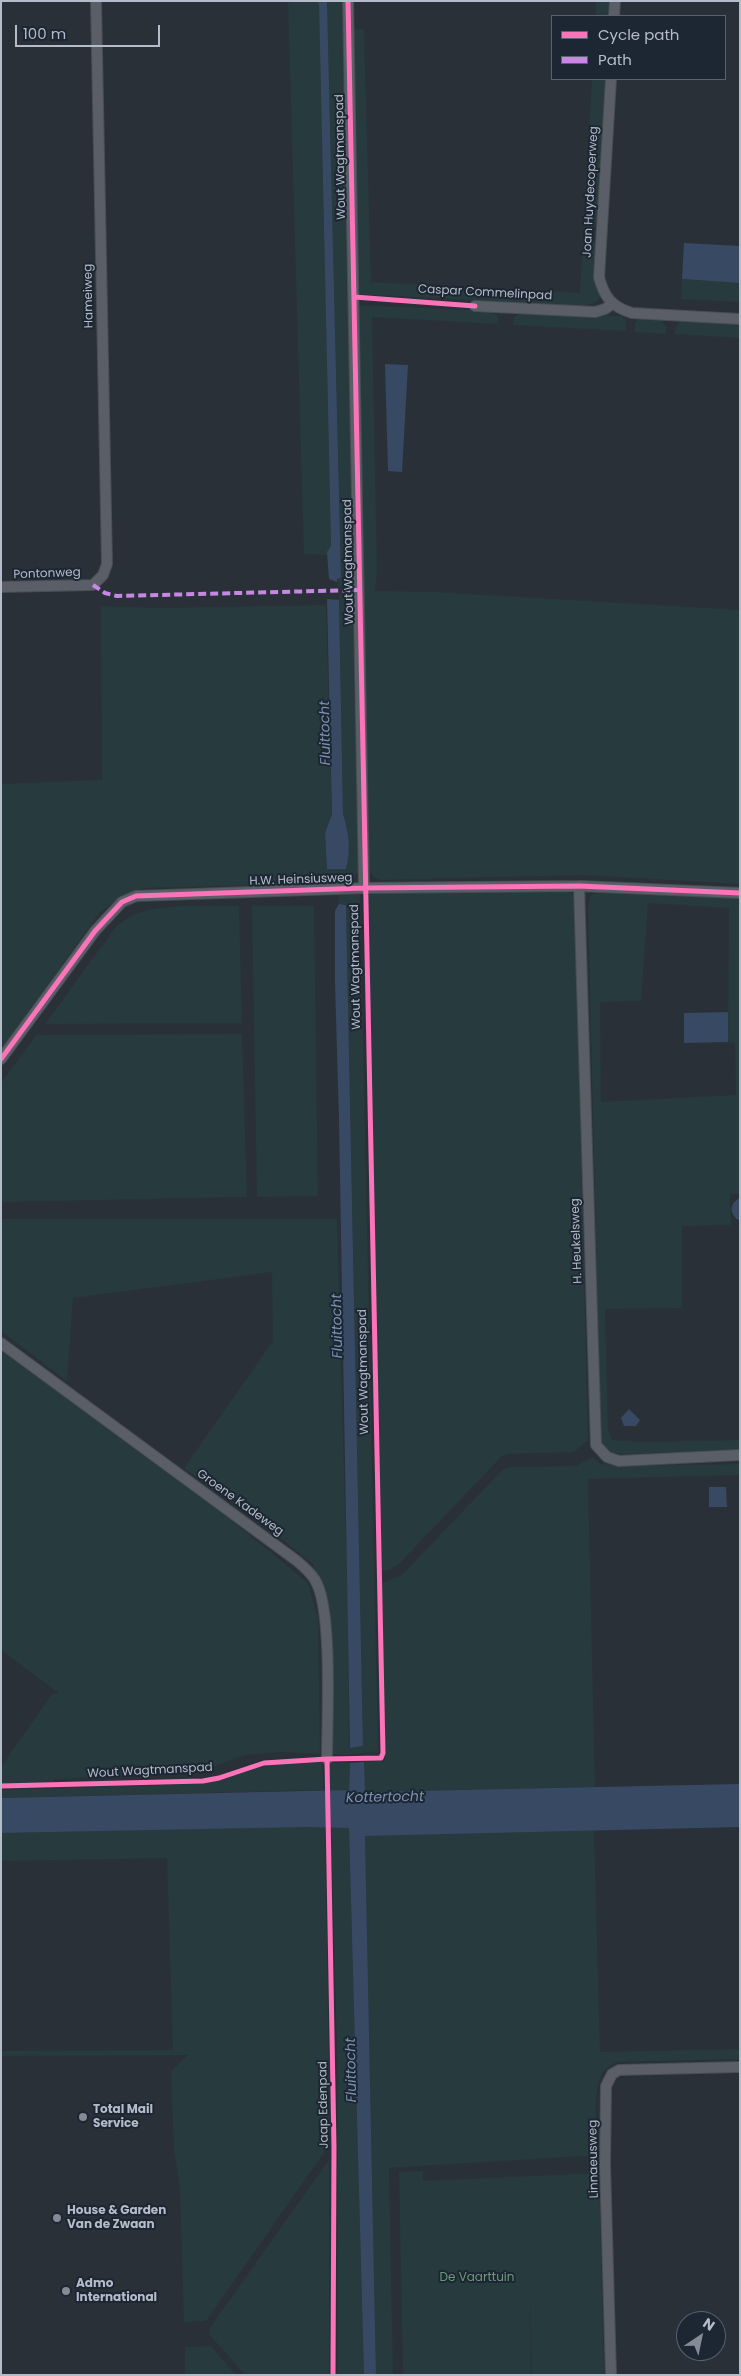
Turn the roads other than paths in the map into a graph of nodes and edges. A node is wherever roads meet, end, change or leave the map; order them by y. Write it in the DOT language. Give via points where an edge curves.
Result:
graph roads {
  1 [pos="96,1"];
  2 [pos="348,1"];
  3 [pos="615,1"];
  4 [pos="614,15"];
  5 [pos="611,80"];
  6 [pos="612,304"];
  7 [pos="476,306"];
  8 [pos="740,319"];
  9 [pos="93,585"];
  10 [pos="1,588"];
  11 [pos="579,886"];
  12 [pos="364,888"];
  13 [pos="740,893"];
  14 [pos="1,1058"];
  15 [pos="1,1343"];
  16 [pos="740,1455"];
  17 [pos="327,1759"];
  18 [pos="740,2067"];
  19 [pos="611,2375"];
  1 -- 9 [label="street, Hameiweg" via="108,564 104,576"];
  2 -- 12 [label="street, Wout Wagtmanspad"];
  3 -- 4 [label="street"];
  5 -- 6 [label="street, Joan Huydecoperweg" via="599,277"];
  6 -- 7 [label="street, Caspar Commelinpad" via="595,312"];
  6 -- 8 [label="street" via="632,313"];
  9 -- 10 [label="street, Pontonweg"];
  11 -- 12 [label="street, H.W. Heinsiusweg"];
  11 -- 13 [label="street, H.W. Heinsiusweg"];
  11 -- 16 [label="street, H. Heukelsweg" via="596,1445 607,1457 619,1460"];
  12 -- 14 [label="street, H.W. Heinsiusweg" via="136,896 122,902 95,930"];
  15 -- 17 [label="street, Groene Kadeweg" via="297,1560 315,1579 321,1593 327,1647"];
  18 -- 19 [label="street, Linnaeusweg" via="619,2070 612,2074 606,2086"];
}
